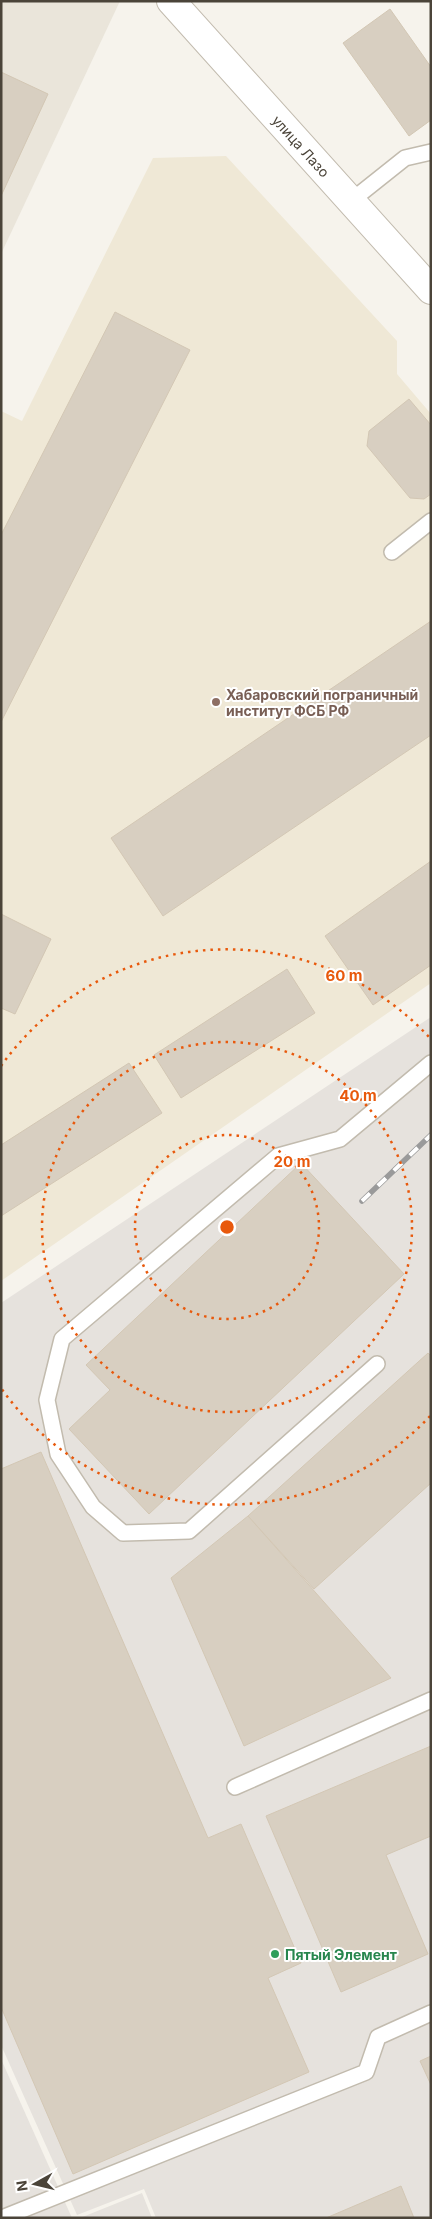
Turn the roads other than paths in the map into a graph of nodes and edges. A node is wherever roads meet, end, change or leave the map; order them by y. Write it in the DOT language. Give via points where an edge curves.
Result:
graph roads {
  1 [pos="171,1"];
  2 [pos="431,152"];
  3 [pos="350,201"];
  4 [pos="431,290"];
  5 [pos="431,521"];
  6 [pos="392,552"];
  7 [pos="431,1064"];
  8 [pos="377,1364"];
  9 [pos="431,1700"];
  10 [pos="235,1787"];
  11 [pos="431,2013"];
  12 [pos="2,2218"];
  1 -- 3 [label="street, улица Лазо"];
  2 -- 3 [label="lane" via="405,158"];
  3 -- 4 [label="street, улица Лазо"];
  5 -- 6 [label="lane"];
  7 -- 8 [label="lane" via="340,1139 278,1156 62,1339 47,1400 58,1454 93,1508 123,1534 189,1531"];
  9 -- 10 [label="lane"];
  11 -- 12 [label="lane" via="378,2036 366,2072"];
}
